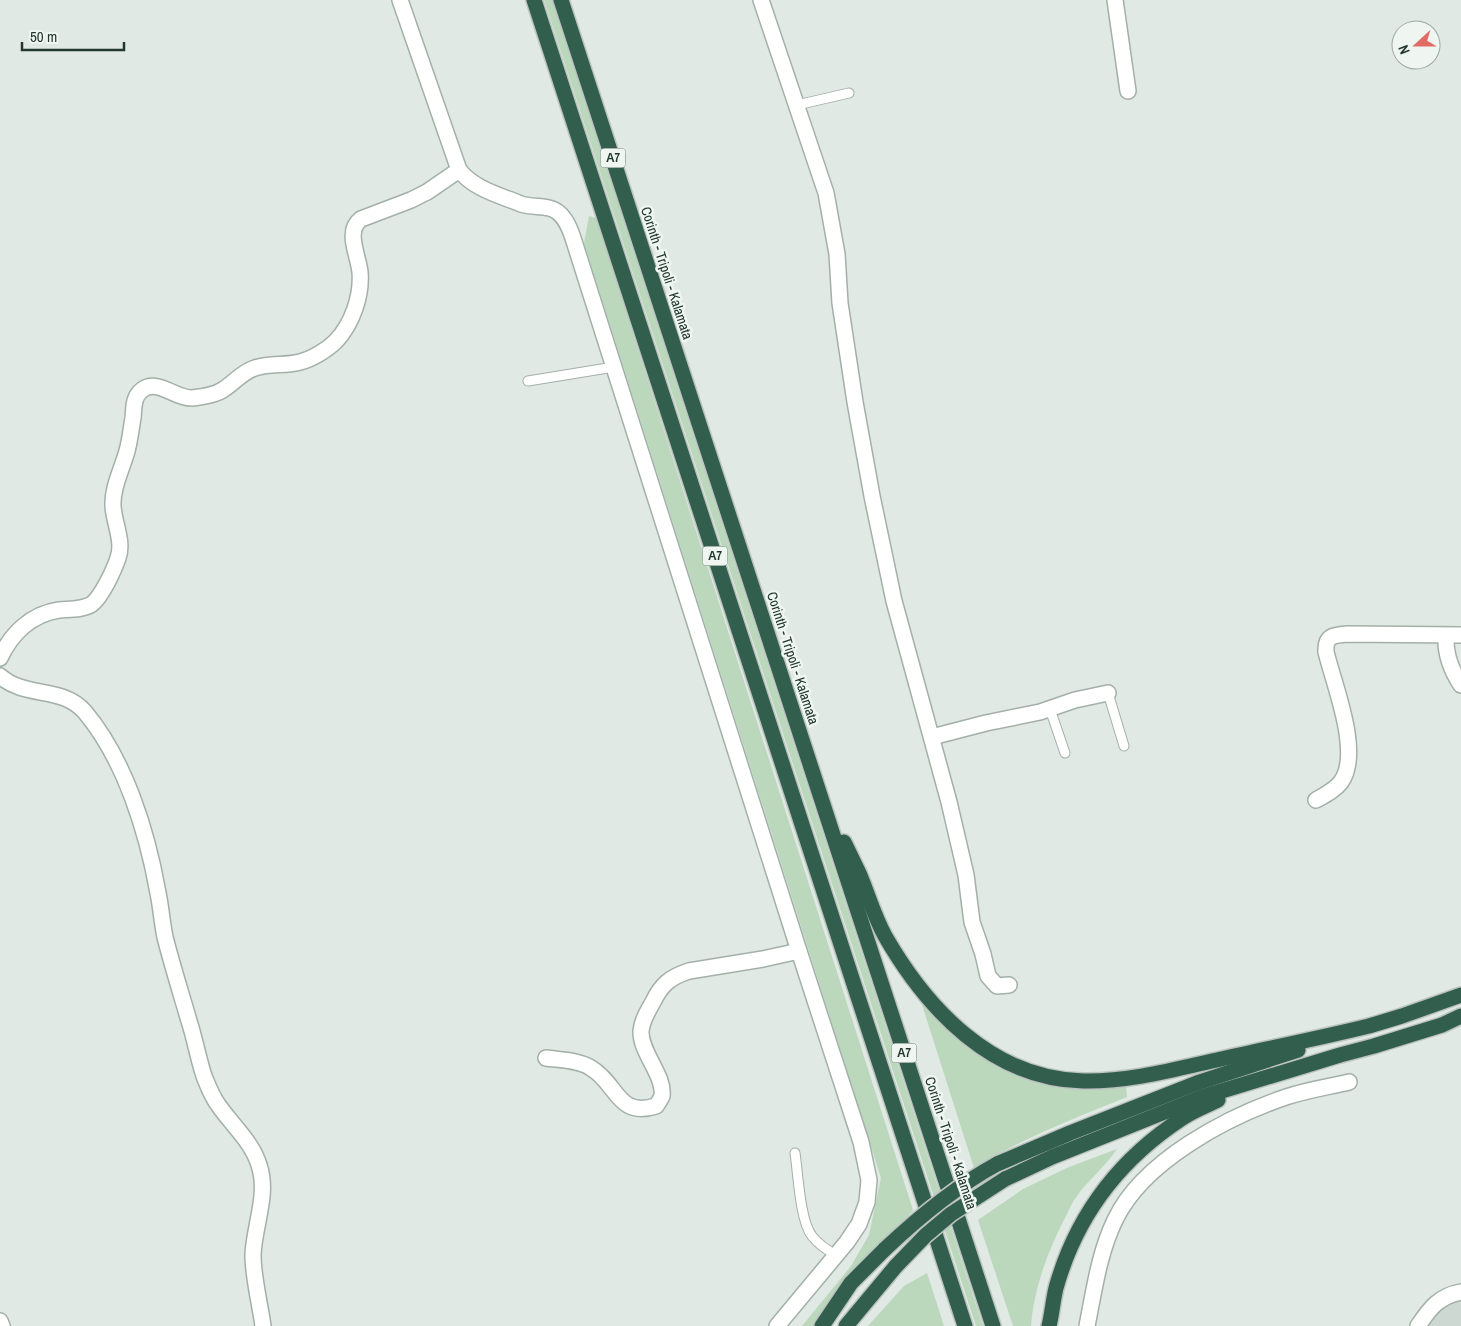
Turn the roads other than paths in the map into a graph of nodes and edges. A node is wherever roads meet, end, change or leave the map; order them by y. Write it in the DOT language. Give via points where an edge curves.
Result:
graph roads {
  1 [pos="400,0"];
  2 [pos="534,0"];
  3 [pos="562,0"];
  4 [pos="761,0"];
  5 [pos="1115,0"];
  6 [pos="1128,91"];
  7 [pos="849,93"];
  8 [pos="797,105"];
  9 [pos="459,170"];
  10 [pos="614,367"];
  11 [pos="528,381"];
  12 [pos="1453,636"];
  13 [pos="0,658"];
  14 [pos="0,676"];
  15 [pos="1461,685"];
  16 [pos="1108,693"];
  17 [pos="1050,709"];
  18 [pos="932,737"];
  19 [pos="1124,746"];
  20 [pos="1065,753"];
  21 [pos="815,780"];
  22 [pos="1316,800"];
  23 [pos="799,951"];
  24 [pos="1009,985"];
  25 [pos="1461,995"];
  26 [pos="1461,1016"];
  27 [pos="1334,1035"];
  28 [pos="546,1058"];
  29 [pos="1306,1065"];
  30 [pos="1349,1082"];
  31 [pos="795,1153"];
  32 [pos="836,1255"];
  33 [pos="1461,1292"];
  34 [pos="0,1321"];
  35 [pos="2,1326"];
  36 [pos="263,1326"];
  37 [pos="777,1326"];
  38 [pos="822,1326"];
  39 [pos="846,1326"];
  40 [pos="965,1326"];
  41 [pos="993,1326"];
  42 [pos="1050,1326"];
  43 [pos="1087,1326"];
  44 [pos="1418,1326"];
  1 -- 9 [label="street"];
  2 -- 40 [label="highway, Α7"];
  3 -- 21 [label="highway, Corinth - Tripoli - Kalamata / Α7"];
  4 -- 8 [label="street"];
  5 -- 6 [label="street"];
  7 -- 8 [label="lane"];
  8 -- 18 [label="street" via="831,216 840,303 872,496 899,620"];
  9 -- 10 [label="street" via="474,185 521,204 548,208 565,220"];
  9 -- 13 [label="street" via="427,192 356,223 353,236 360,272 358,297 349,323 335,342 318,354 299,362 254,368 224,390 209,395 189,398 155,386 142,389 135,398 131,432 114,492 119,557 101,593 92,604 56,610 22,626"];
  10 -- 11 [label="lane"];
  10 -- 23 [label="street"];
  12 -- 15 [label="street" via="1447,653"];
  12 -- 22 [label="street" via="1347,634 1328,639 1326,652 1350,758 1339,784"];
  14 -- 36 [label="street" via="22,689 56,694 83,710 102,735 122,771 150,856 165,938 204,1075 218,1105 247,1140 260,1166 262,1198 253,1256"];
  16 -- 17 [label="street"];
  16 -- 19 [label="lane"];
  17 -- 18 [label="street"];
  17 -- 20 [label="lane"];
  18 -- 24 [label="street" via="964,869 971,916 988,976 995,986"];
  21 -- 27 [label="highway" via="895,952 938,1009 969,1040 988,1053 1034,1073 1056,1078 1107,1080 1150,1075"];
  21 -- 41 [label="highway, Corinth - Tripoli - Kalamata / Α7"];
  23 -- 28 [label="street" via="689,971 667,980 659,990 641,1032 660,1083 662,1097 656,1106 634,1109 591,1068"];
  23 -- 32 [label="street" via="861,1142 869,1180 867,1202 859,1224"];
  25 -- 27 [label="highway"];
  26 -- 29 [label="highway" via="1442,1025"];
  27 -- 38 [label="highway, bridge" via="1302,1049 1188,1086 997,1164 944,1198 885,1249 851,1283"];
  29 -- 39 [label="highway, bridge" via="1202,1096 1005,1179 951,1214 926,1235"];
  29 -- 42 [label="highway" via="1263,1085 1221,1098 1182,1118 1147,1143 1116,1174 1090,1209 1070,1248 1056,1289"];
  30 -- 43 [label="street" via="1288,1096 1239,1115 1177,1152 1146,1178 1126,1200 1105,1244"];
  31 -- 32 [label="lane" via="804,1220 811,1235"];
  32 -- 37 [label="street"];
  33 -- 44 [label="street" via="1435,1303"];
  34 -- 35 [label="street"];
}
